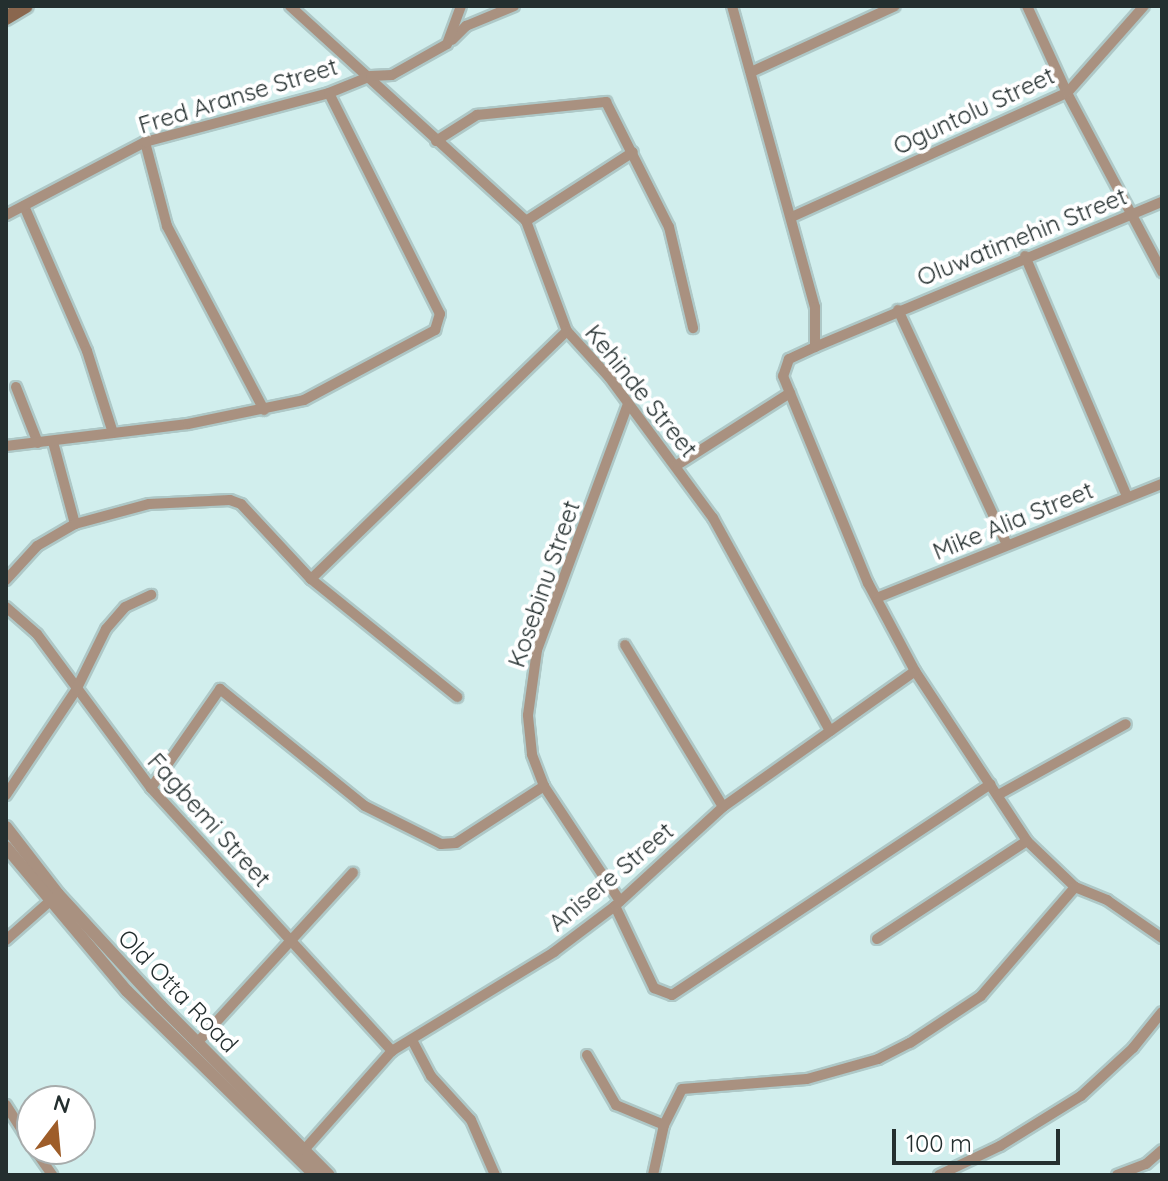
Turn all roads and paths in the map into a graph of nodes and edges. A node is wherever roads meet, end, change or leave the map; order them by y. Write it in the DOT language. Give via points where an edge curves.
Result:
graph roads {
  1 [pos="26,6"];
  2 [pos="290,6"];
  3 [pos="461,6"];
  4 [pos="514,6"];
  5 [pos="732,6"];
  6 [pos="895,6"];
  7 [pos="1027,6"];
  8 [pos="1144,6"];
  9 [pos="6,18"];
  10 [pos="447,44"];
  11 [pos="751,72"];
  12 [pos="371,76"];
  13 [pos="329,93"];
  14 [pos="1067,93"];
  15 [pos="436,141"];
  16 [pos="145,142"];
  17 [pos="633,152"];
  18 [pos="1162,191"];
  19 [pos="1162,202"];
  20 [pos="24,206"];
  21 [pos="1148,207"];
  22 [pos="6,215"];
  23 [pos="1131,215"];
  24 [pos="794,216"];
  25 [pos="526,221"];
  26 [pos="1025,256"];
  27 [pos="1162,272"];
  28 [pos="898,310"];
  29 [pos="693,328"];
  30 [pos="567,331"];
  31 [pos="815,347"];
  32 [pos="16,387"];
  33 [pos="790,393"];
  34 [pos="628,404"];
  35 [pos="264,410"];
  36 [pos="113,433"];
  37 [pos="53,442"];
  38 [pos="38,443"];
  39 [pos="6,446"];
  40 [pos="677,465"];
  41 [pos="1162,484"];
  42 [pos="1127,496"];
  43 [pos="75,524"];
  44 [pos="1007,545"];
  45 [pos="311,579"];
  46 [pos="6,580"];
  47 [pos="151,595"];
  48 [pos="879,597"];
  49 [pos="6,607"];
  50 [pos="625,645"];
  51 [pos="915,671"];
  52 [pos="76,690"];
  53 [pos="457,697"];
  54 [pos="1126,724"];
  55 [pos="830,731"];
  56 [pos="991,784"];
  57 [pos="544,786"];
  58 [pos="151,788"];
  59 [pos="6,795"];
  60 [pos="998,795"];
  61 [pos="723,807"];
  62 [pos="6,827"];
  63 [pos="1027,841"];
  64 [pos="6,847"];
  65 [pos="353,873"];
  66 [pos="1075,887"];
  67 [pos="49,902"];
  68 [pos="618,904"];
  69 [pos="1162,938"];
  70 [pos="877,939"];
  71 [pos="6,940"];
  72 [pos="292,942"];
  73 [pos="156,1011"];
  74 [pos="1162,1012"];
  75 [pos="412,1040"];
  76 [pos="197,1043"];
  77 [pos="392,1051"];
  78 [pos="587,1055"];
  79 [pos="664,1125"];
  80 [pos="304,1150"];
  81 [pos="1162,1150"];
  82 [pos="315,1175"];
  83 [pos="329,1175"];
  84 [pos="495,1175"];
  85 [pos="653,1175"];
  86 [pos="939,1175"];
  87 [pos="1117,1175"];
  1 -- 9 [label="main road"];
  2 -- 12 [label="street, Kehinde Street"];
  3 -- 10 [label="street"];
  4 -- 10 [label="street, Fred Aranse Street" via="466,26"];
  5 -- 11 [label="street"];
  6 -- 11 [label="street"];
  7 -- 14 [label="street"];
  8 -- 14 [label="street, Oguntolu Street"];
  10 -- 12 [label="street, Fred Aranse Street" via="392,75"];
  11 -- 24 [label="street"];
  12 -- 13 [label="street, Fred Aranse Street"];
  12 -- 15 [label="street, Kehinde Street"];
  13 -- 16 [label="street, Fred Aranse Street"];
  13 -- 35 [label="street" via="440,322 316,395"];
  14 -- 23 [label="street"];
  14 -- 24 [label="street, Oguntolu Street"];
  15 -- 17 [label="street" via="477,115 596,99 613,110"];
  15 -- 25 [label="street, Kehinde Street"];
  16 -- 20 [label="street, Fred Aranse Street"];
  16 -- 35 [label="street" via="167,226"];
  17 -- 25 [label="street"];
  17 -- 29 [label="street" via="674,241"];
  18 -- 21 [label="street"];
  19 -- 21 [label="street, Oluwatimehin Street"];
  20 -- 22 [label="street, Fred Aranse Street"];
  20 -- 36 [label="street" via="87,351"];
  21 -- 23 [label="street, Oluwatimehin Street"];
  23 -- 26 [label="street, Oluwatimehin Street"];
  23 -- 27 [label="street"];
  24 -- 31 [label="street" via="815,307"];
  25 -- 30 [label="street, Kehinde Street"];
  26 -- 28 [label="street, Oluwatimehin Street"];
  26 -- 42 [label="street"];
  28 -- 31 [label="street, Oluwatimehin Street"];
  28 -- 44 [label="street"];
  30 -- 34 [label="street, Kehinde Street"];
  30 -- 45 [label="street"];
  31 -- 33 [label="street, Oluwatimehin Street" via="789,359 783,368"];
  32 -- 38 [label="street"];
  33 -- 40 [label="street"];
  33 -- 48 [label="street" via="868,583"];
  34 -- 40 [label="street, Kehinde Street"];
  34 -- 57 [label="street, Kosebinu Street" via="537,650 528,734"];
  35 -- 36 [label="street"];
  36 -- 37 [label="street"];
  37 -- 38 [label="street"];
  37 -- 43 [label="street"];
  38 -- 39 [label="street"];
  40 -- 55 [label="street, Kehinde Street" via="713,518"];
  41 -- 42 [label="street, Mike Alia Street"];
  42 -- 44 [label="street, Mike Alia Street"];
  43 -- 45 [label="street" via="149,504 230,500 241,504"];
  43 -- 46 [label="street" via="37,546"];
  44 -- 48 [label="street, Mike Alia Street"];
  45 -- 53 [label="street"];
  47 -- 52 [label="street" via="125,607 106,629"];
  48 -- 51 [label="street"];
  49 -- 52 [label="street, Fagbemi Street" via="37,634"];
  50 -- 61 [label="street"];
  51 -- 55 [label="street, Anisere Street"];
  51 -- 56 [label="street"];
  52 -- 58 [label="street, Fagbemi Street"];
  52 -- 59 [label="street"];
  54 -- 60 [label="street"];
  55 -- 61 [label="street, Anisere Street"];
  56 -- 60 [label="street"];
  56 -- 68 [label="street, Kosebinu Street" via="672,995 654,988"];
  57 -- 58 [label="street" via="456,843 441,844 365,806 220,689"];
  57 -- 68 [label="street, Kosebinu Street"];
  58 -- 72 [label="street, Fagbemi Street"];
  60 -- 63 [label="street"];
  61 -- 68 [label="street, Anisere Street"];
  62 -- 73 [label="street, Old Otta Road"];
  63 -- 66 [label="street"];
  63 -- 70 [label="street"];
  64 -- 67 [label="street, Old Otta Road"];
  65 -- 72 [label="street"];
  66 -- 69 [label="street" via="1107,900"];
  66 -- 79 [label="street" via="981,996 910,1043 878,1059 807,1079 682,1089"];
  67 -- 71 [label="street"];
  67 -- 73 [label="street, Old Otta Road"];
  68 -- 75 [label="street, Anisere Street" via="554,952"];
  72 -- 76 [label="street"];
  72 -- 77 [label="street, Fagbemi Street"];
  73 -- 76 [label="street, Old Otta Road"];
  73 -- 82 [label="street, Old Otta Road"];
  74 -- 86 [label="street" via="1133,1048 1045,1120"];
  75 -- 77 [label="street, Anisere Street"];
  75 -- 84 [label="street" via="431,1076 471,1120"];
  76 -- 80 [label="street, Old Otta Road"];
  77 -- 80 [label="street, Anisere Street"];
  78 -- 79 [label="street" via="616,1105"];
  79 -- 85 [label="street"];
  80 -- 83 [label="street, Old Otta Road"];
  81 -- 87 [label="street" via="1146,1164"];
}
